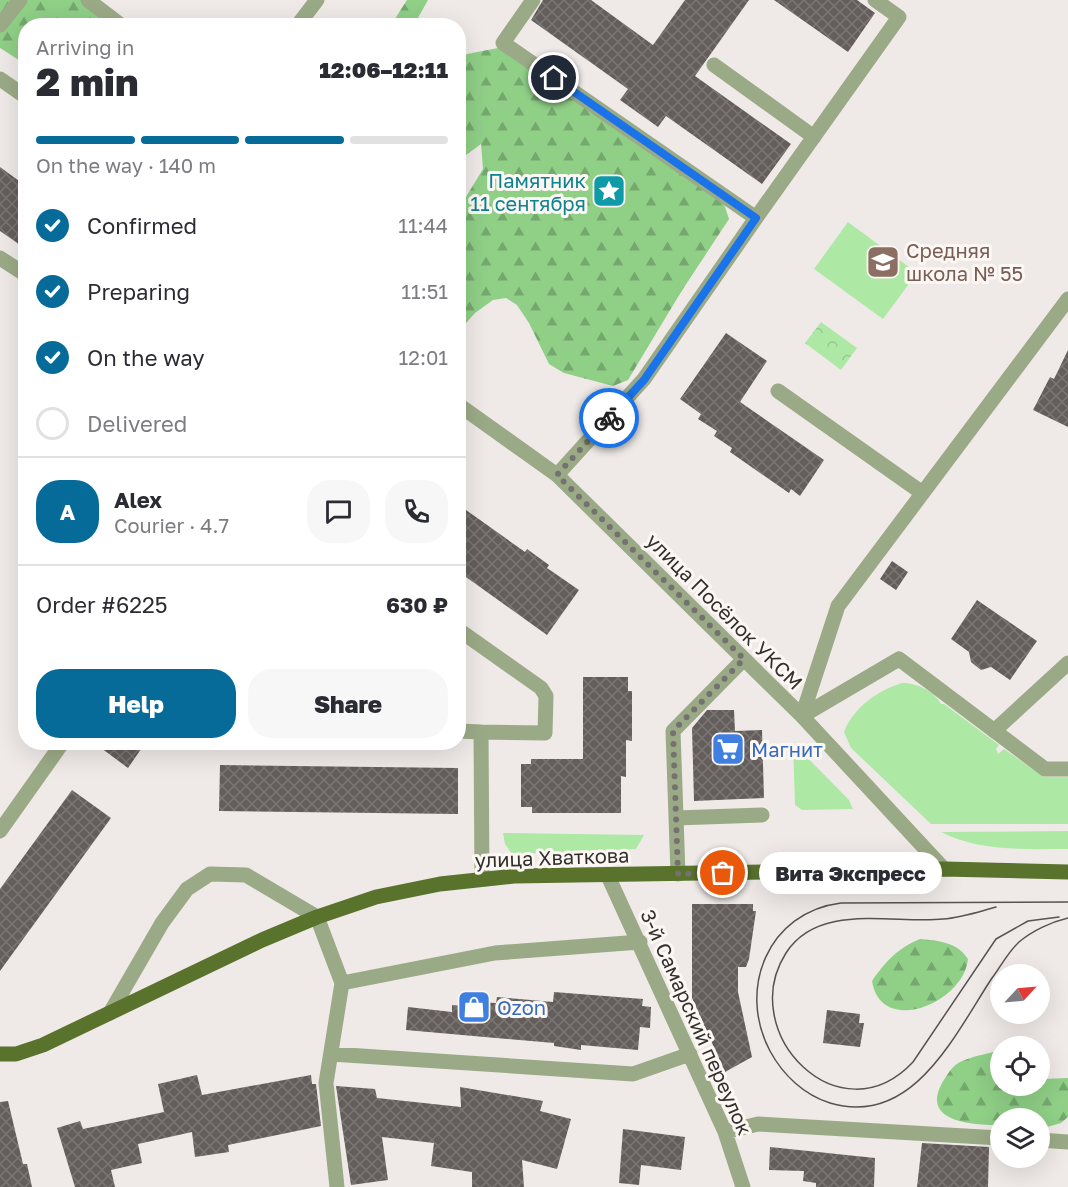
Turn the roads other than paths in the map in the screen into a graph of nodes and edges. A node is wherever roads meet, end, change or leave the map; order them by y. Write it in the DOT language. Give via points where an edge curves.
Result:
graph roads {
  1 [pos="20,0"];
  2 [pos="88,0"];
  3 [pos="317,0"];
  4 [pos="533,0"];
  5 [pos="875,0"];
  6 [pos="112,18"];
  7 [pos="303,18"];
  8 [pos="0,25"];
  9 [pos="714,65"];
  10 [pos="0,79"];
  11 [pos="18,91"];
  12 [pos="813,137"];
  13 [pos="756,218"];
  14 [pos="0,258"];
  15 [pos="18,270"];
  16 [pos="1068,299"];
  17 [pos="778,392"];
  18 [pos="466,410"];
  19 [pos="557,475"];
  20 [pos="921,492"];
  21 [pos="466,635"];
  22 [pos="744,659"];
  23 [pos="1068,663"];
  24 [pos="802,716"];
  25 [pos="466,731"];
  26 [pos="994,731"];
  27 [pos="481,732"];
  28 [pos="57,750"];
  29 [pos="1068,769"];
  30 [pos="762,815"];
  31 [pos="676,818"];
  32 [pos="0,831"];
  33 [pos="944,869"];
  34 [pos="1068,872"];
  35 [pos="678,874"];
  36 [pos="608,876"];
  37 [pos="482,879"];
  38 [pos="317,916"];
  39 [pos="640,942"];
  40 [pos="342,983"];
  41 [pos="110,1013"];
  42 [pos="0,1054"];
  43 [pos="331,1054"];
  44 [pos="690,1054"];
  45 [pos="725,1132"];
  46 [pos="990,1137"];
  47 [pos="1050,1141"];
  48 [pos="1068,1142"];
  49 [pos="337,1187"];
  50 [pos="743,1187"];
  1 -- 8 [label="street"];
  2 -- 6 [label="street"];
  3 -- 7 [label="street"];
  4 -- 13 [label="street" via="503,43"];
  5 -- 12 [label="street" via="899,17"];
  9 -- 12 [label="street"];
  10 -- 11 [label="street"];
  12 -- 13 [label="street"];
  13 -- 19 [label="street" via="644,380"];
  14 -- 15 [label="street"];
  16 -- 20 [label="street"];
  17 -- 20 [label="street"];
  18 -- 19 [label="street, улица Посёлок УКСМ"];
  19 -- 22 [label="street, улица Посёлок УКСМ"];
  20 -- 24 [label="street" via="838,606"];
  21 -- 27 [label="street" via="542,688 546,696 545,733"];
  22 -- 24 [label="street, улица Посёлок УКСМ"];
  22 -- 31 [label="street" via="673,731"];
  23 -- 26 [label="street"];
  24 -- 26 [label="street" via="899,659"];
  24 -- 33 [label="street, улица Посёлок УКСМ"];
  25 -- 27 [label="street"];
  26 -- 29 [label="street" via="1045,769"];
  27 -- 37 [label="street"];
  28 -- 32 [label="street"];
  30 -- 31 [label="street"];
  31 -- 35 [label="street"];
  33 -- 34 [label="main road, улица Хваткова"];
  33 -- 35 [label="main road, улица Хваткова"];
  35 -- 36 [label="main road, улица Хваткова"];
  36 -- 37 [label="main road, улица Хваткова"];
  36 -- 39 [label="street, 3-й Самарский переулок"];
  37 -- 38 [label="main road, улица Хваткова" via="376,897"];
  38 -- 40 [label="street"];
  38 -- 41 [label="main road, улица Хваткова"];
  38 -- 41 [label="street" via="246,874 210,874 187,889 162,923"];
  39 -- 40 [label="street" via="495,953"];
  39 -- 44 [label="street, 3-й Самарский переулок"];
  40 -- 43 [label="street"];
  41 -- 42 [label="main road, улица Хваткова" via="43,1045 16,1054"];
  43 -- 44 [label="street" via="633,1074"];
  43 -- 49 [label="street" via="326,1083"];
  44 -- 45 [label="street, 3-й Самарский переулок"];
  45 -- 46 [label="street" via="758,1124"];
  45 -- 50 [label="street, 3-й Самарский переулок"];
  47 -- 48 [label="street"];
}
